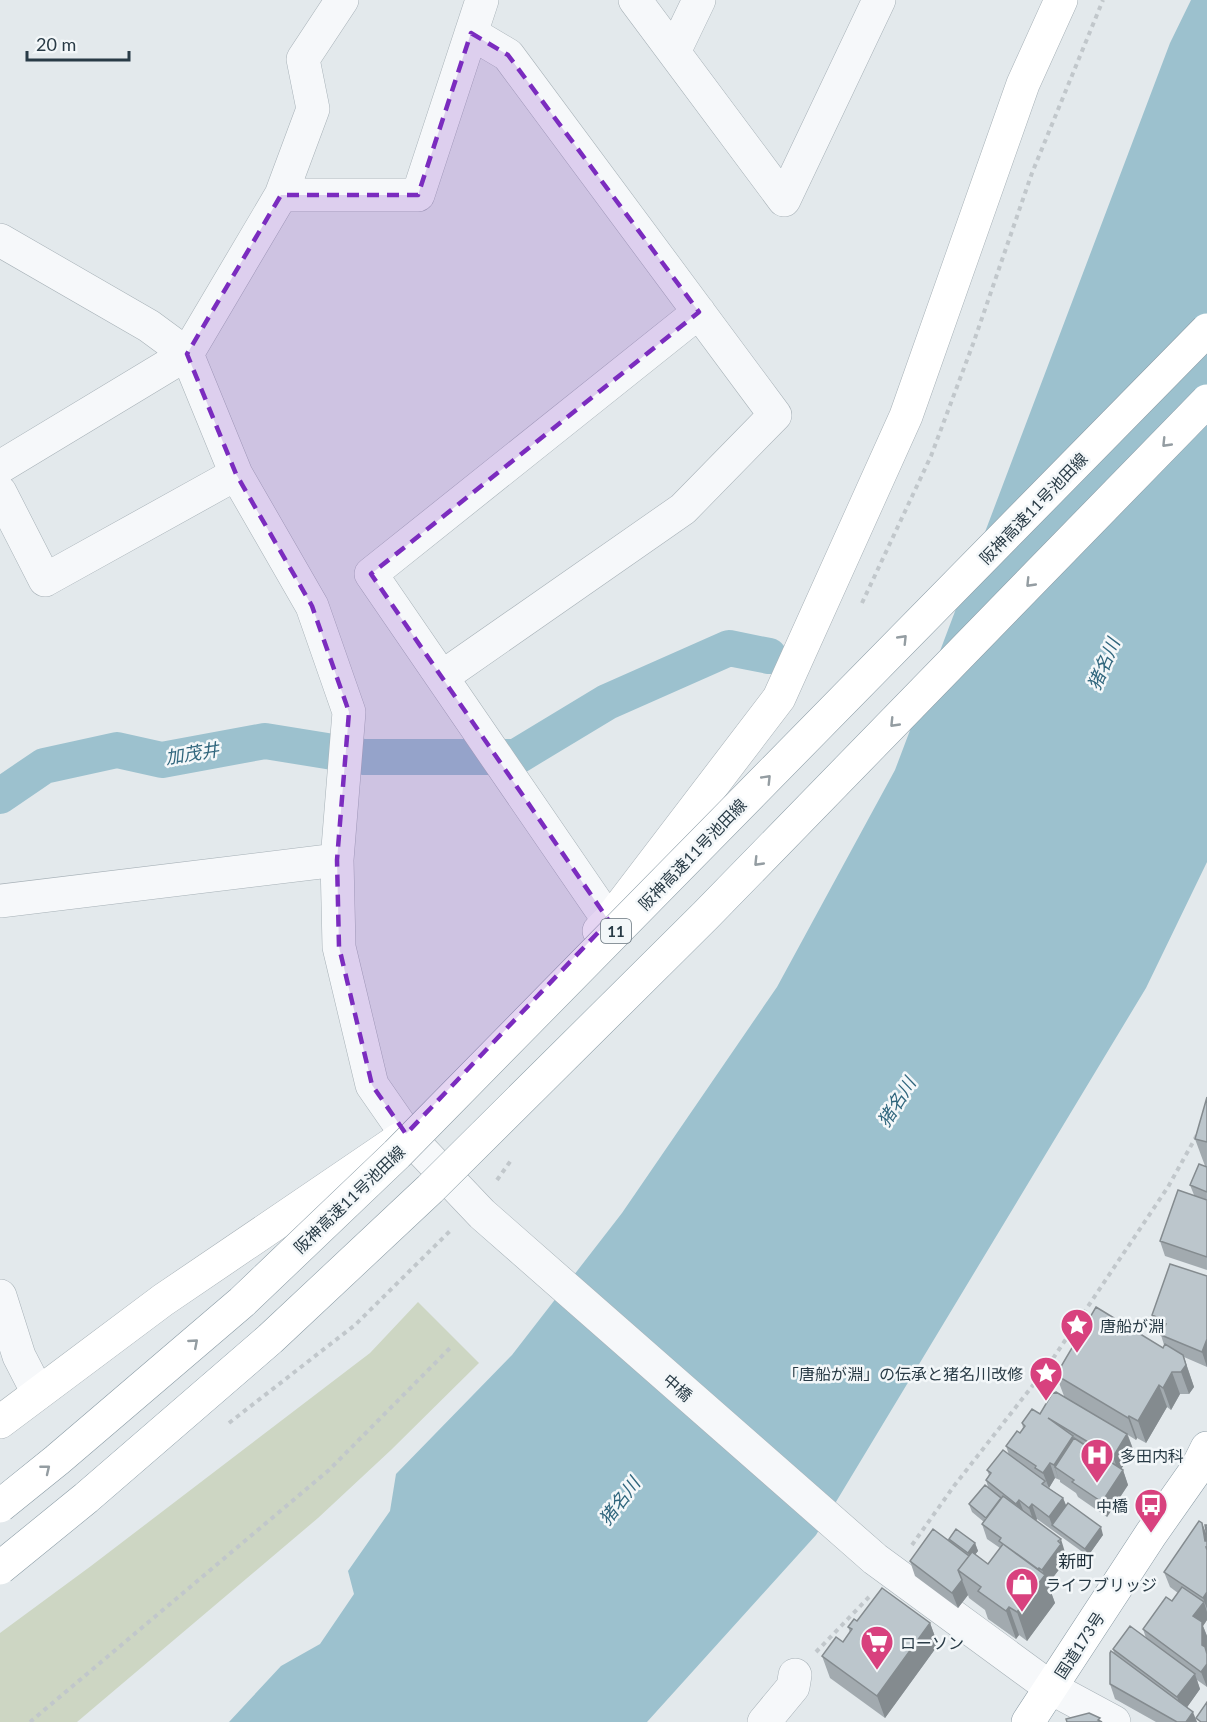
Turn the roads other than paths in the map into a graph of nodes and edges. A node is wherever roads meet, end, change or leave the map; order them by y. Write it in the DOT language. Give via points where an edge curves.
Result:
graph roads {
  1 [pos="342,0"];
  2 [pos="482,0"];
  3 [pos="635,0"];
  4 [pos="699,0"];
  5 [pos="879,0"];
  6 [pos="1061,0"];
  7 [pos="471,33"];
  8 [pos="674,52"];
  9 [pos="281,195"];
  10 [pos="0,240"];
  11 [pos="699,312"];
  12 [pos="1207,330"];
  13 [pos="187,354"];
  14 [pos="1207,401"];
  15 [pos="0,467"];
  16 [pos="236,474"];
  17 [pos="0,492"];
  18 [pos="442,678"];
  19 [pos="337,860"];
  20 [pos="0,901"];
  21 [pos="609,921"];
  22 [pos="406,1134"];
  23 [pos="0,1296"];
  24 [pos="38,1393"];
  25 [pos="0,1422"];
  26 [pos="1203,1464"];
  27 [pos="0,1506"];
  28 [pos="0,1568"];
  29 [pos="795,1675"];
  30 [pos="1051,1688"];
  31 [pos="764,1722"];
  32 [pos="1028,1722"];
  33 [pos="1114,1722"];
  1 -- 9 [label="street" via="303,59 313,109"];
  2 -- 7 [label="street"];
  3 -- 8 [label="street"];
  4 -- 8 [label="street"];
  5 -- 8 [label="street" via="784,200"];
  6 -- 21 [label="main road" via="1023,84 906,416 779,698"];
  7 -- 9 [label="street" via="418,195"];
  7 -- 11 [label="street" via="508,55"];
  9 -- 13 [label="street"];
  10 -- 13 [label="street" via="149,326"];
  11 -- 18 [label="street" via="371,573"];
  11 -- 18 [label="street" via="775,415 683,509"];
  27 -- 12 [label="main road, 阪神高速11号池田線 / 11, one-way, bridge" via="242,1302 397,1154"];
  13 -- 15 [label="street"];
  13 -- 16 [label="street, 中橋"];
  14 -- 28 [label="main road, one-way, bridge" via="706,915 430,1189 270,1339"];
  16 -- 17 [label="street" via="45,580"];
  16 -- 19 [label="street, 中橋" via="312,606 350,712"];
  18 -- 21 [label="street"];
  19 -- 20 [label="street"];
  19 -- 22 [label="street, 中橋" via="339,947 372,1085"];
  21 -- 22 [label="main road"];
  22 -- 24 [label="main road" via="163,1300"];
  22 -- 30 [label="street, 中橋" via="482,1214 883,1566"];
  23 -- 24 [label="street" via="19,1356"];
  24 -- 25 [label="main road"];
  26 -- 30 [label="main road, 国道173号" via="1151,1534"];
  29 -- 31 [label="street" via="793,1687"];
  30 -- 32 [label="main road, 国道173号"];
  30 -- 33 [label="street, 中橋"];
}
